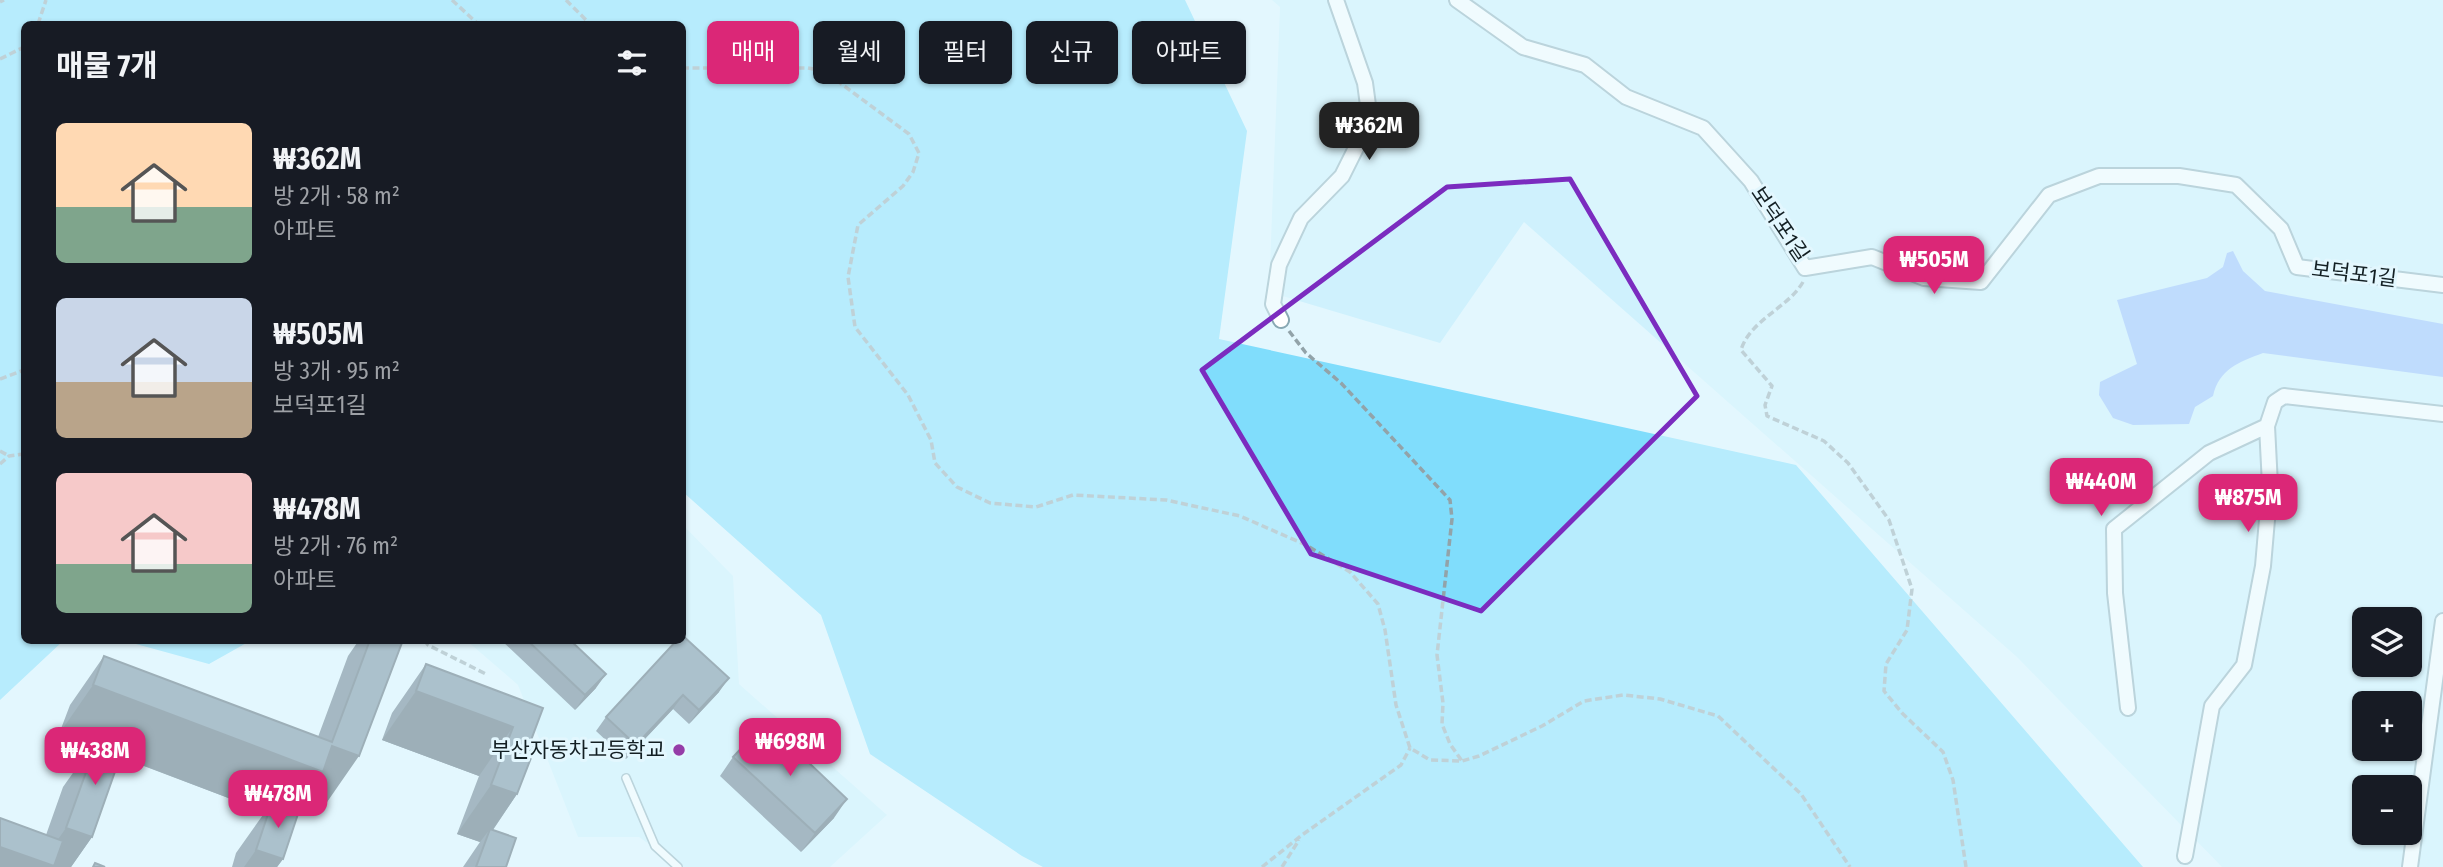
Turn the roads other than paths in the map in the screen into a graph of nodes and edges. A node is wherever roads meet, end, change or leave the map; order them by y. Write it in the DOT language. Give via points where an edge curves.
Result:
graph roads {
  1 [pos="1336,0"];
  2 [pos="1457,0"];
  3 [pos="2443,285"];
  4 [pos="1281,320"];
  5 [pos="2443,414"];
  6 [pos="2267,426"];
  7 [pos="2443,621"];
  8 [pos="2128,708"];
  9 [pos="626,778"];
  10 [pos="2185,856"];
  11 [pos="678,867"];
  12 [pos="2410,867"];
  1 -- 4 [label="street" via="1365,83 1370,120 1342,176 1301,218 1279,265 1273,304"];
  2 -- 3 [label="street, 보덕포1길" via="1522,47 1585,65 1626,97 1703,128 1751,181 1805,268 1872,257 1924,278 1981,282 2049,195 2099,176 2179,176 2236,185 2281,229 2297,267"];
  5 -- 6 [label="street" via="2284,396 2275,402"];
  6 -- 8 [label="street" via="2209,453 2115,529 2115,593"];
  6 -- 10 [label="street" via="2270,485 2263,566 2244,665 2212,706"];
  7 -- 12 [label="street"];
  9 -- 11 [label="lane" via="655,846"];
}
